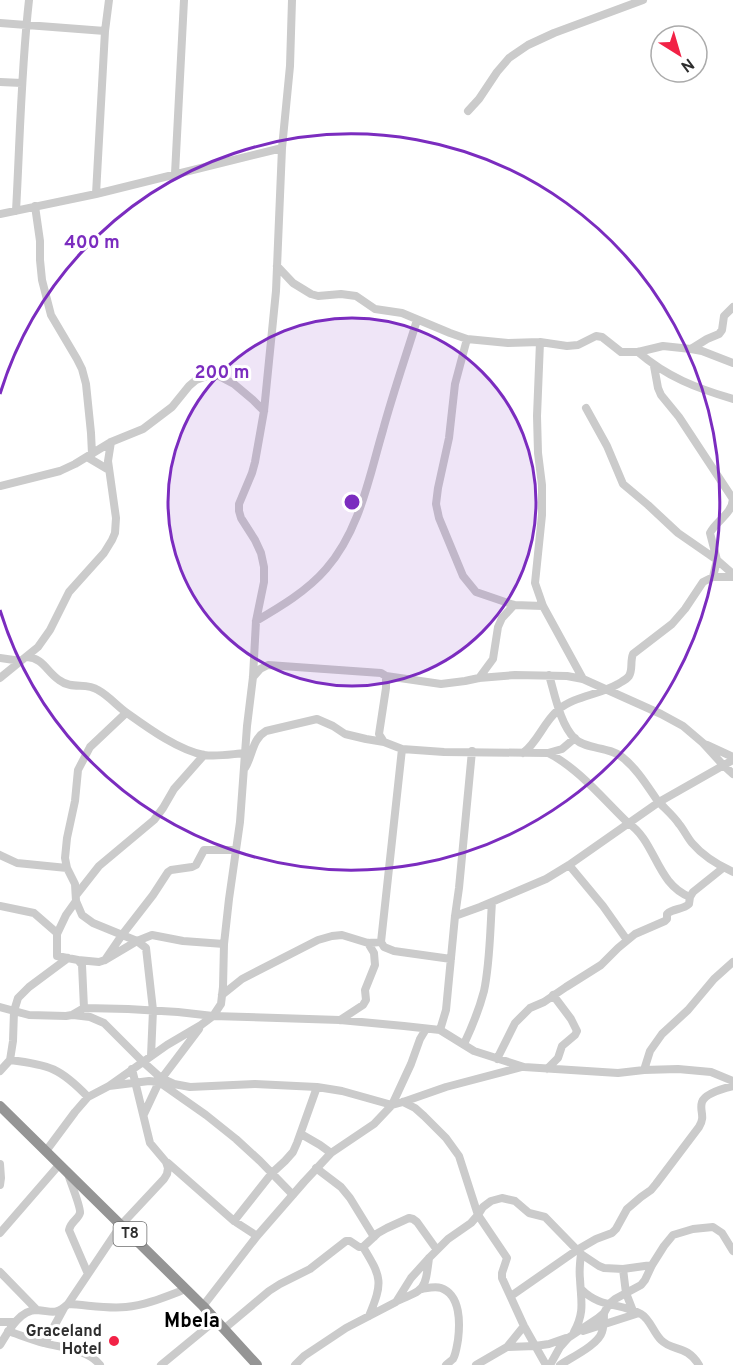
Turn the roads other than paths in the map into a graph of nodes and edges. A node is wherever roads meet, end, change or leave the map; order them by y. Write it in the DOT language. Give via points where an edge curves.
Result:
graph roads {
  1 [pos="29,0"];
  2 [pos="109,0"];
  3 [pos="184,0"];
  4 [pos="292,0"];
  5 [pos="643,0"];
  6 [pos="0,23"];
  7 [pos="26,24"];
  8 [pos="105,31"];
  9 [pos="0,82"];
  10 [pos="22,83"];
  11 [pos="468,111"];
  12 [pos="282,148"];
  13 [pos="174,174"];
  14 [pos="96,194"];
  15 [pos="34,206"];
  16 [pos="16,211"];
  17 [pos="0,214"];
  18 [pos="277,266"];
  19 [pos="733,307"];
  20 [pos="417,320"];
  21 [pos="467,339"];
  22 [pos="540,342"];
  23 [pos="691,349"];
  24 [pos="638,352"];
  25 [pos="733,363"];
  26 [pos="654,366"];
  27 [pos="733,399"];
  28 [pos="586,408"];
  29 [pos="264,411"];
  30 [pos="111,442"];
  31 [pos="90,455"];
  32 [pos="109,470"];
  33 [pos="0,486"];
  34 [pos="717,560"];
  35 [pos="733,576"];
  36 [pos="713,577"];
  37 [pos="514,604"];
  38 [pos="543,606"];
  39 [pos="256,621"];
  40 [pos="0,658"];
  41 [pos="24,659"];
  42 [pos="549,675"];
  43 [pos="386,676"];
  44 [pos="253,677"];
  45 [pos="0,678"];
  46 [pos="479,678"];
  47 [pos="584,679"];
  48 [pos="608,690"];
  49 [pos="559,709"];
  50 [pos="126,713"];
  51 [pos="575,738"];
  52 [pos="384,741"];
  53 [pos="703,743"];
  54 [pos="402,749"];
  55 [pos="472,751"];
  56 [pos="245,753"];
  57 [pos="523,753"];
  58 [pos="548,753"];
  59 [pos="204,755"];
  60 [pos="733,758"];
  61 [pos="723,765"];
  62 [pos="244,769"];
  63 [pos="733,774"];
  64 [pos="658,802"];
  65 [pos="628,823"];
  66 [pos="236,850"];
  67 [pos="0,855"];
  68 [pos="8,859"];
  69 [pos="0,863"];
  70 [pos="569,865"];
  71 [pos="67,868"];
  72 [pos="723,868"];
  73 [pos="733,872"];
  74 [pos="77,897"];
  75 [pos="690,897"];
  76 [pos="492,902"];
  77 [pos="0,906"];
  78 [pos="454,916"];
  79 [pos="57,934"];
  80 [pos="122,935"];
  81 [pos="627,940"];
  82 [pos="137,941"];
  83 [pos="381,942"];
  84 [pos="368,943"];
  85 [pos="224,944"];
  86 [pos="56,955"];
  87 [pos="68,958"];
  88 [pos="451,959"];
  89 [pos="78,960"];
  90 [pos="105,960"];
  91 [pos="733,963"];
  92 [pos="48,972"];
  93 [pos="222,995"];
  94 [pos="554,995"];
  95 [pos="0,1007"];
  96 [pos="84,1008"];
  97 [pos="153,1010"];
  98 [pos="14,1011"];
  99 [pos="72,1015"];
  100 [pos="213,1016"];
  101 [pos="340,1020"];
  102 [pos="201,1025"];
  103 [pos="426,1029"];
  104 [pos="440,1030"];
  105 [pos="464,1044"];
  106 [pos="151,1056"];
  107 [pos="497,1059"];
  108 [pos="10,1060"];
  109 [pos="142,1061"];
  110 [pos="524,1067"];
  111 [pos="132,1069"];
  112 [pos="547,1069"];
  113 [pos="644,1070"];
  114 [pos="0,1071"];
  115 [pos="160,1080"];
  116 [pos="733,1081"];
  117 [pos="135,1082"];
  118 [pos="109,1086"];
  119 [pos="733,1086"];
  120 [pos="317,1087"];
  121 [pos="88,1097"];
  122 [pos="403,1102"];
  123 [pos="392,1105"];
  124 [pos="0,1106"];
  125 [pos="143,1115"];
  126 [pos="301,1134"];
  127 [pos="46,1151"];
  128 [pos="331,1154"];
  129 [pos="166,1162"];
  130 [pos="0,1164"];
  131 [pos="316,1168"];
  132 [pos="63,1169"];
  133 [pos="272,1173"];
  134 [pos="0,1185"];
  135 [pos="293,1195"];
  136 [pos="478,1215"];
  137 [pos="234,1221"];
  138 [pos="121,1225"];
  139 [pos="0,1233"];
  140 [pos="257,1236"];
  141 [pos="374,1237"];
  142 [pos="363,1247"];
  143 [pos="437,1250"];
  144 [pos="733,1251"];
  145 [pos="579,1252"];
  146 [pos="430,1257"];
  147 [pos="652,1265"];
  148 [pos="623,1269"];
  149 [pos="0,1272"];
  150 [pos="88,1274"];
  151 [pos="186,1289"];
  152 [pos="422,1289"];
  153 [pos="580,1289"];
  154 [pos="626,1293"];
  155 [pos="511,1296"];
  156 [pos="396,1302"];
  157 [pos="609,1304"];
  158 [pos="66,1306"];
  159 [pos="203,1306"];
  160 [pos="37,1310"];
  161 [pos="604,1312"];
  162 [pos="636,1312"];
  163 [pos="369,1316"];
  164 [pos="217,1319"];
  165 [pos="0,1322"];
  166 [pos="15,1322"];
  167 [pos="604,1325"];
  168 [pos="524,1326"];
  169 [pos="225,1328"];
  170 [pos="8,1331"];
  171 [pos="572,1335"];
  172 [pos="45,1343"];
  173 [pos="0,1345"];
  174 [pos="535,1346"];
  175 [pos="507,1347"];
  176 [pos="100,1365"];
  177 [pos="160,1365"];
  178 [pos="257,1365"];
  179 [pos="295,1365"];
  180 [pos="446,1365"];
  181 [pos="476,1365"];
  182 [pos="548,1365"];
  183 [pos="560,1365"];
  184 [pos="699,1365"];
  1 -- 7 [label="street"];
  2 -- 8 [label="street"];
  3 -- 13 [label="street"];
  4 -- 12 [label="street"];
  5 -- 11 [label="street" via="528,45 509,58"];
  6 -- 7 [label="street"];
  7 -- 8 [label="street"];
  7 -- 10 [label="street"];
  8 -- 14 [label="street"];
  9 -- 10 [label="street"];
  10 -- 16 [label="street"];
  12 -- 13 [label="street"];
  12 -- 18 [label="street"];
  13 -- 14 [label="street"];
  14 -- 15 [label="street"];
  15 -- 16 [label="street"];
  15 -- 31 [label="street" via="42,280 51,315 77,359 86,384"];
  16 -- 17 [label="street"];
  18 -- 20 [label="street" via="311,294 349,294 375,309"];
  18 -- 29 [label="street"];
  19 -- 23 [label="street" via="724,316 719,334"];
  20 -- 21 [label="street"];
  20 -- 39 [label="street" via="357,517 340,549 315,581"];
  21 -- 22 [label="street"];
  21 -- 37 [label="street" via="455,384 436,504 463,576 471,587 483,596"];
  22 -- 24 [label="street" via="573,346 596,336 621,352"];
  22 -- 38 [label="street" via="537,416 542,515 535,583"];
  23 -- 24 [label="street" via="663,346"];
  23 -- 25 [label="street"];
  24 -- 26 [label="street"];
  26 -- 27 [label="street" via="678,380"];
  26 -- 34 [label="street" via="661,395 733,499 710,533"];
  28 -- 34 [label="street" via="622,484 678,533"];
  29 -- 30 [label="street" via="234,384 219,376 207,376 189,386 154,422"];
  29 -- 39 [label="street" via="255,462 239,504 241,518 261,553 264,567"];
  30 -- 31 [label="street"];
  30 -- 32 [label="street"];
  31 -- 32 [label="street"];
  31 -- 33 [label="street" via="60,471"];
  32 -- 41 [label="street" via="116,518 112,540 69,592 51,630"];
  34 -- 35 [label="street"];
  34 -- 36 [label="street"];
  35 -- 36 [label="street"];
  36 -- 48 [label="street" via="703,582 672,624 633,654 629,676"];
  37 -- 38 [label="street"];
  37 -- 46 [label="street" via="502,618 493,658"];
  38 -- 47 [label="street"];
  39 -- 44 [label="street"];
  40 -- 41 [label="street"];
  41 -- 45 [label="street"];
  41 -- 50 [label="street" via="38,659 67,685 91,686"];
  42 -- 46 [label="street"];
  42 -- 47 [label="street"];
  42 -- 49 [label="street"];
  43 -- 44 [label="street" via="268,665"];
  43 -- 46 [label="street" via="441,684"];
  43 -- 52 [label="street" via="379,734"];
  44 -- 56 [label="street"];
  47 -- 48 [label="street"];
  48 -- 49 [label="street"];
  48 -- 53 [label="street" via="669,718"];
  49 -- 51 [label="street"];
  49 -- 57 [label="street"];
  50 -- 59 [label="street" via="167,740"];
  50 -- 71 [label="street" via="90,747 78,770 67,838"];
  51 -- 58 [label="street" via="562,749"];
  51 -- 64 [label="street" via="621,757 643,778"];
  52 -- 54 [label="street"];
  52 -- 62 [label="street" via="345,734 317,719 260,734"];
  53 -- 60 [label="street"];
  53 -- 61 [label="street"];
  54 -- 55 [label="street"];
  54 -- 83 [label="street"];
  55 -- 57 [label="street"];
  55 -- 78 [label="street"];
  56 -- 59 [label="street"];
  56 -- 62 [label="street"];
  57 -- 58 [label="street"];
  58 -- 65 [label="street" via="571,767"];
  59 -- 74 [label="street" via="174,789 154,820 99,866"];
  60 -- 61 [label="street"];
  61 -- 63 [label="street"];
  61 -- 64 [label="street"];
  62 -- 66 [label="street"];
  64 -- 65 [label="street"];
  64 -- 72 [label="street" via="692,843"];
  65 -- 70 [label="street"];
  65 -- 75 [label="street" via="645,840 669,884"];
  66 -- 80 [label="street" via="204,850 196,865 168,872"];
  66 -- 85 [label="street"];
  67 -- 68 [label="street"];
  68 -- 69 [label="street"];
  68 -- 71 [label="street"];
  70 -- 76 [label="street"];
  70 -- 81 [label="street"];
  71 -- 74 [label="street"];
  72 -- 73 [label="street"];
  72 -- 75 [label="street"];
  74 -- 79 [label="street"];
  74 -- 80 [label="street" via="80,912 86,918"];
  75 -- 81 [label="street" via="686,907 670,911 665,921"];
  76 -- 78 [label="street"];
  76 -- 105 [label="street" via="484,988"];
  77 -- 79 [label="street" via="34,913"];
  78 -- 88 [label="street"];
  79 -- 86 [label="street"];
  80 -- 82 [label="street"];
  80 -- 90 [label="street"];
  81 -- 94 [label="street" via="602,965"];
  82 -- 85 [label="street" via="152,935"];
  82 -- 90 [label="street"];
  82 -- 97 [label="street" via="146,948"];
  83 -- 84 [label="street"];
  83 -- 88 [label="street" via="394,951"];
  84 -- 93 [label="street" via="342,935 318,940 242,979"];
  84 -- 101 [label="street" via="375,965 365,990 366,1000"];
  85 -- 93 [label="street"];
  86 -- 87 [label="street"];
  86 -- 92 [label="street"];
  87 -- 89 [label="street"];
  87 -- 92 [label="street"];
  88 -- 104 [label="street"];
  89 -- 90 [label="street"];
  89 -- 96 [label="street" via="82,965"];
  91 -- 113 [label="street" via="662,1034 650,1051"];
  92 -- 98 [label="street" via="21,994"];
  93 -- 100 [label="street"];
  94 -- 107 [label="street" via="530,1008 515,1023"];
  94 -- 112 [label="street" via="577,1031"];
  95 -- 98 [label="street"];
  96 -- 97 [label="street"];
  96 -- 99 [label="street"];
  97 -- 100 [label="street"];
  97 -- 106 [label="street"];
  98 -- 99 [label="street"];
  98 -- 108 [label="street"];
  99 -- 109 [label="street" via="104,1023"];
  100 -- 101 [label="street"];
  100 -- 102 [label="street"];
  101 -- 103 [label="street"];
  102 -- 106 [label="street"];
  102 -- 115 [label="street"];
  103 -- 104 [label="street"];
  103 -- 123 [label="street"];
  104 -- 105 [label="street"];
  105 -- 107 [label="street"];
  106 -- 109 [label="street"];
  107 -- 110 [label="street"];
  108 -- 114 [label="street"];
  108 -- 121 [label="street" via="58,1071"];
  109 -- 111 [label="street"];
  109 -- 115 [label="street"];
  110 -- 112 [label="street"];
  110 -- 122 [label="street"];
  111 -- 117 [label="street"];
  111 -- 118 [label="street"];
  112 -- 113 [label="street" via="618,1073"];
  113 -- 116 [label="street" via="711,1072"];
  115 -- 117 [label="street"];
  115 -- 120 [label="street" via="190,1087"];
  115 -- 125 [label="street"];
  115 -- 133 [label="street" via="247,1148"];
  117 -- 118 [label="street"];
  117 -- 125 [label="street"];
  118 -- 121 [label="street"];
  119 -- 145 [label="street" via="703,1100 699,1127 656,1184 627,1209 616,1229"];
  120 -- 123 [label="street"];
  120 -- 126 [label="street"];
  121 -- 127 [label="street"];
  122 -- 123 [label="street"];
  122 -- 136 [label="street" via="424,1116 459,1156"];
  123 -- 128 [label="street" via="374,1124"];
  124 -- 127 [label="highway, T8"];
  125 -- 129 [label="street" via="150,1143"];
  126 -- 128 [label="street"];
  126 -- 133 [label="street" via="293,1152"];
  127 -- 132 [label="highway, T8"];
  128 -- 131 [label="street"];
  129 -- 137 [label="street"];
  129 -- 138 [label="street" via="164,1179"];
  130 -- 134 [label="street"];
  131 -- 135 [label="street"];
  131 -- 141 [label="street" via="341,1187"];
  132 -- 138 [label="highway, T8"];
  132 -- 139 [label="street"];
  132 -- 150 [label="street" via="80,1210 69,1230"];
  133 -- 135 [label="street"];
  133 -- 137 [label="street"];
  135 -- 140 [label="street"];
  136 -- 143 [label="street"];
  136 -- 145 [label="street" via="491,1201 515,1201 529,1213 545,1217"];
  136 -- 155 [label="street" via="507,1258 502,1278"];
  137 -- 140 [label="street"];
  138 -- 150 [label="street"];
  138 -- 151 [label="highway, T8"];
  140 -- 159 [label="street"];
  141 -- 142 [label="street"];
  141 -- 143 [label="street" via="410,1218"];
  142 -- 163 [label="street" via="379,1279"];
  142 -- 169 [label="street" via="346,1241 310,1269 268,1291"];
  143 -- 146 [label="street"];
  144 -- 147 [label="street" via="718,1230 702,1227 674,1235"];
  145 -- 148 [label="street" via="604,1268"];
  145 -- 153 [label="street"];
  145 -- 155 [label="street"];
  146 -- 152 [label="street"];
  146 -- 156 [label="street"];
  147 -- 148 [label="street"];
  147 -- 154 [label="street" via="641,1285"];
  148 -- 154 [label="street"];
  149 -- 160 [label="street"];
  150 -- 158 [label="street"];
  151 -- 158 [label="street" via="127,1307"];
  151 -- 159 [label="highway, T8"];
  152 -- 156 [label="street"];
  152 -- 180 [label="street" via="433,1287 448,1292 458,1312 457,1346 453,1359"];
  153 -- 157 [label="street" via="597,1302"];
  153 -- 171 [label="street" via="581,1316"];
  154 -- 157 [label="street"];
  154 -- 162 [label="street"];
  155 -- 168 [label="street"];
  156 -- 163 [label="street"];
  157 -- 161 [label="street"];
  157 -- 162 [label="street"];
  158 -- 160 [label="street" via="50,1313"];
  158 -- 172 [label="street"];
  159 -- 164 [label="highway, T8"];
  160 -- 166 [label="street"];
  161 -- 167 [label="street"];
  161 -- 171 [label="street"];
  162 -- 167 [label="street"];
  162 -- 184 [label="street" via="642,1314 660,1339 690,1353"];
  163 -- 179 [label="street"];
  164 -- 169 [label="highway, T8"];
  164 -- 177 [label="street"];
  165 -- 166 [label="street"];
  166 -- 170 [label="street"];
  167 -- 171 [label="street"];
  167 -- 183 [label="street" via="596,1342"];
  168 -- 174 [label="street"];
  168 -- 175 [label="street"];
  169 -- 178 [label="highway, T8"];
  170 -- 172 [label="street"];
  170 -- 173 [label="street"];
  171 -- 174 [label="street"];
  171 -- 182 [label="street"];
  172 -- 176 [label="street" via="93,1357"];
  174 -- 175 [label="street"];
  174 -- 182 [label="street"];
  175 -- 181 [label="street"];
}
